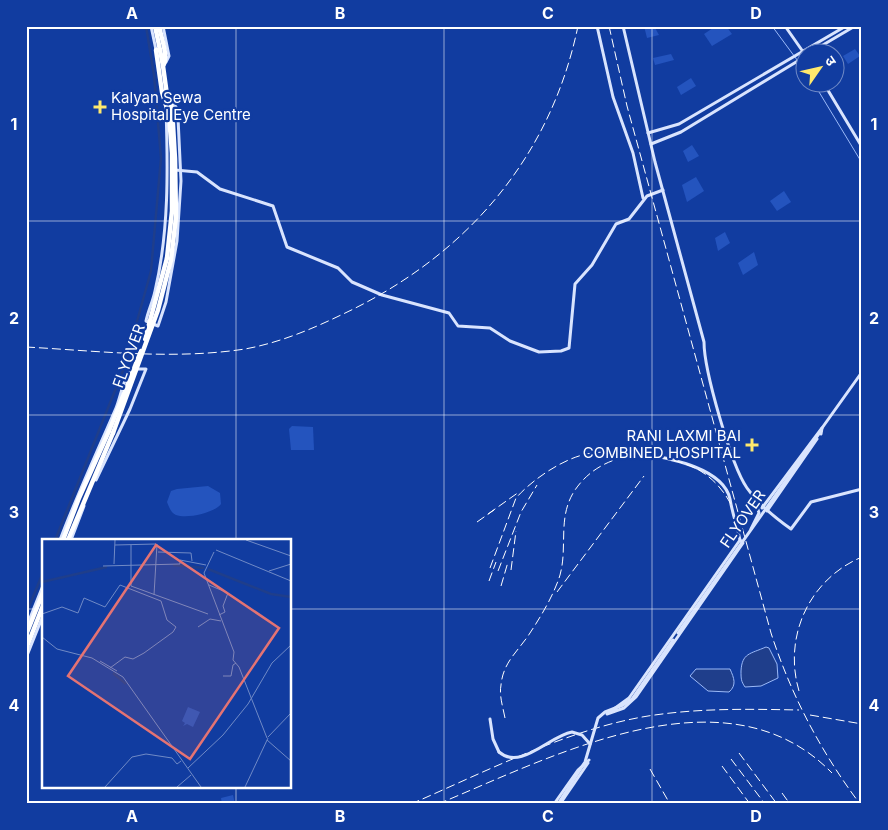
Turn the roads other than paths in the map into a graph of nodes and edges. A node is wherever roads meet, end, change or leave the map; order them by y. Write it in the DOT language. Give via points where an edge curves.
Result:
graph roads {
  1 [pos="153,26"];
  2 [pos="161,26"];
  3 [pos="597,26"];
  4 [pos="623,26"];
  5 [pos="785,26"];
  6 [pos="846,26"];
  7 [pos="855,26"];
  8 [pos="796,42"];
  9 [pos="820,42"];
  10 [pos="828,42"];
  11 [pos="158,50"];
  12 [pos="796,56"];
  13 [pos="796,61"];
  14 [pos="164,64"];
  15 [pos="829,92"];
  16 [pos="167,99"];
  17 [pos="648,133"];
  18 [pos="651,144"];
  19 [pos="862,147"];
  20 [pos="172,153"];
  21 [pos="168,157"];
  22 [pos="178,170"];
  23 [pos="167,188"];
  24 [pos="663,190"];
  25 [pos="173,194"];
  26 [pos="644,198"];
  27 [pos="862,372"];
  28 [pos="821,430"];
  29 [pos="111,432"];
  30 [pos="640,453"];
  31 [pos="733,460"];
  32 [pos="862,489"];
  33 [pos="75,506"];
  34 [pos="762,508"];
  35 [pos="767,511"];
  36 [pos="751,529"];
  37 [pos="62,539"];
  38 [pos="70,539"];
  39 [pos="70,539"];
  40 [pos="42,588"];
  41 [pos="42,595"];
  42 [pos="42,608"];
  43 [pos="42,619"];
  44 [pos="684,625"];
  45 [pos="26,628"];
  46 [pos="26,634"];
  47 [pos="675,638"];
  48 [pos="26,649"];
  49 [pos="26,658"];
  50 [pos="490,719"];
  51 [pos="590,745"];
  52 [pos="554,804"];
  53 [pos="559,804"];
  1 -- 11 [label="highway"];
  2 -- 14 [label="highway"];
  3 -- 26 [label="street" via="612,97 633,153"];
  4 -- 17 [label="street"];
  5 -- 8 [label="street"];
  6 -- 9 [label="street"];
  7 -- 10 [label="street"];
  11 -- 14 [label="highway"];
  11 -- 16 [label="highway" via="162,92"];
  12 -- 17 [label="street" via="679,124"];
  13 -- 18 [label="street" via="681,132"];
  14 -- 16 [label="highway"];
  15 -- 19 [label="street"];
  16 -- 20 [label="highway"];
  16 -- 21 [label="street"];
  16 -- 22 [label="highway, FLYOVER" via="172,108"];
  17 -- 18 [label="street"];
  18 -- 24 [label="street"];
  20 -- 21 [label="highway"];
  20 -- 25 [label="highway"];
  21 -- 23 [label="street"];
  22 -- 23 [label="street" via="176,250 158,326 146,321 155,292"];
  22 -- 25 [label="highway, FLYOVER"];
  22 -- 26 [label="street" via="197,172 220,189 273,206 286,247 338,268 352,282 382,295 449,314 458,326 490,328 510,341 545,352 561,352 569,348 576,284 592,265 616,224 631,216"];
  23 -- 25 [label="highway"];
  24 -- 26 [label="street"];
  24 -- 31 [label="street"];
  25 -- 29 [label="highway, FLYOVER, bridge" via="167,258 160,289 143,348"];
  25 -- 29 [label="highway, FLYOVER, bridge" via="171,260 164,290 137,374"];
  27 -- 28 [label="street"];
  28 -- 34 [label="street"];
  28 -- 35 [label="street"];
  28 -- 36 [label="street, FLYOVER, bridge"];
  29 -- 33 [label="highway, FLYOVER"];
  29 -- 38 [label="highway, FLYOVER"];
  30 -- 44 [label="street" via="688,464 716,480 729,498 740,540"];
  31 -- 34 [label="street" via="746,487"];
  31 -- 36 [label="street, bridge" via="738,477 759,508 759,516"];
  32 -- 35 [label="street" via="811,502 791,529"];
  33 -- 37 [label="highway, FLYOVER"];
  33 -- 39 [label="street" via="128,374 133,369 146,369"];
  34 -- 35 [label="street"];
  36 -- 44 [label="street, FLYOVER, bridge"];
  40 -- 45 [label="street"];
  41 -- 46 [label="highway"];
  42 -- 48 [label="highway"];
  43 -- 49 [label="street"];
  44 -- 47 [label="street"];
  47 -- 47 [label="street" via="631,704 607,714 629,698"];
  47 -- 51 [label="street, bridge" via="632,699 598,718"];
  50 -- 51 [label="street, bridge" via="493,739 499,752 507,758 519,758 572,732 582,735"];
  51 -- 53 [label="street, bridge" via="581,770"];
  52 -- 53 [label="street" via="589,760"];
}
